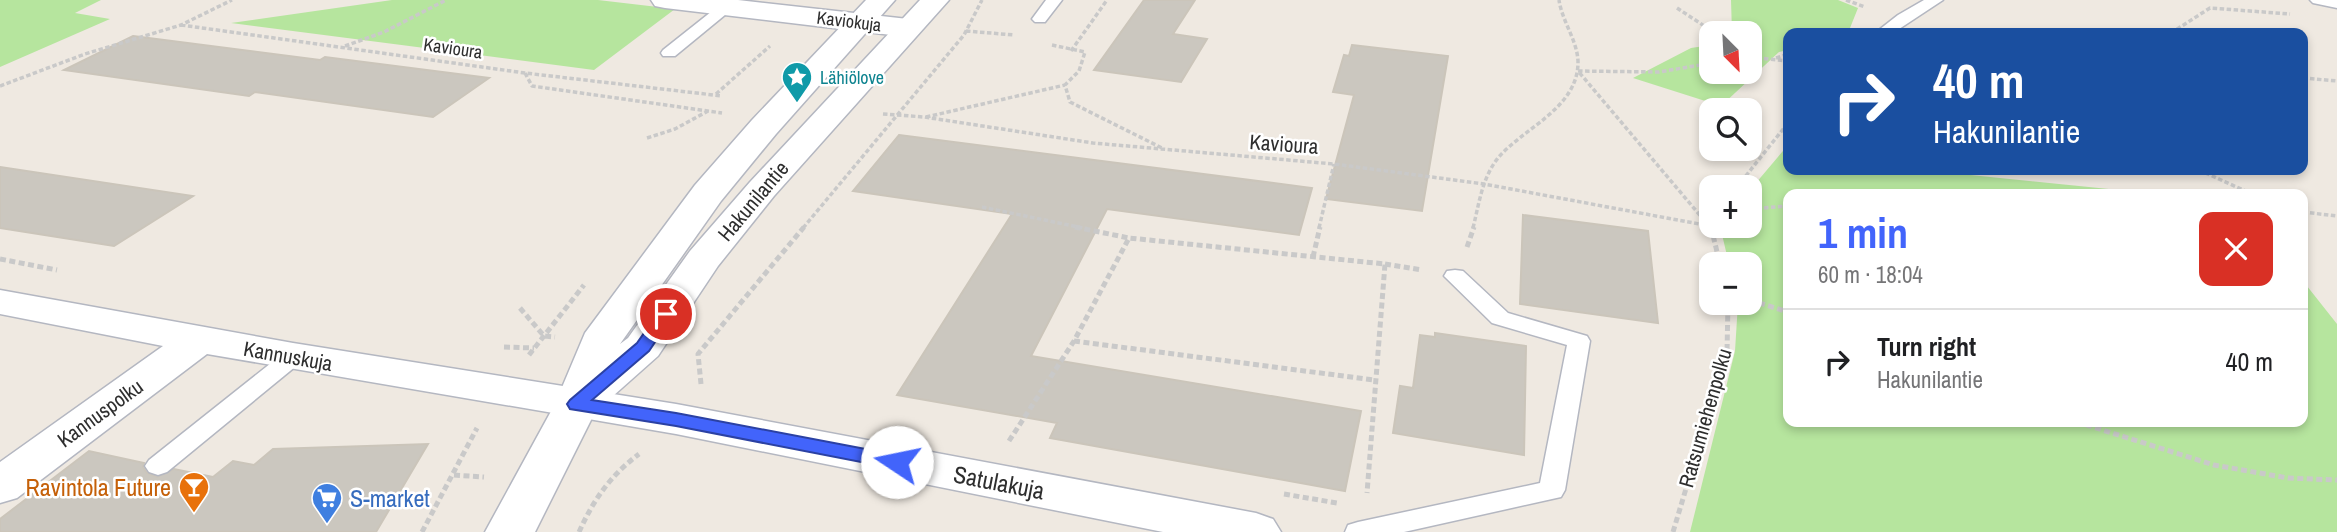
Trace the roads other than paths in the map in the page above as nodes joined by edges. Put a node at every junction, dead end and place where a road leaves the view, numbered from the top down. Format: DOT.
graph roads {
  1 [pos="665,0"];
  2 [pos="935,0"];
  3 [pos="1054,0"];
  4 [pos="1935,0"];
  5 [pos="2318,0"];
  6 [pos="2337,3"];
  7 [pos="726,7"];
  8 [pos="869,11"];
  9 [pos="1040,19"];
  10 [pos="908,28"];
  11 [pos="1890,28"];
  12 [pos="669,53"];
  13 [pos="1455,276"];
  14 [pos="0,302"];
  15 [pos="199,340"];
  16 [pos="293,357"];
  17 [pos="577,404"];
  18 [pos="158,466"];
  19 [pos="0,486"];
  20 [pos="510,532"];
  21 [pos="1256,532"];
  22 [pos="1358,532"];
  1 -- 7 [label="street, Kaviokuja"];
  2 -- 10 [label="street, Hakunilantie"];
  3 -- 9 [label="lane"];
  4 -- 11 [label="lane"];
  5 -- 6 [label="lane"];
  7 -- 8 [label="street, Kaviokuja"];
  7 -- 12 [label="lane"];
  8 -- 10 [label="street, Kaviokuja"];
  8 -- 17 [label="street, Hakunilantie"];
  10 -- 17 [label="street, Hakunilantie"];
  13 -- 22 [label="lane"];
  14 -- 15 [label="street, Kannuskuja"];
  15 -- 16 [label="street, Kannuskuja"];
  15 -- 19 [label="street, Kannuspolku"];
  16 -- 17 [label="street, Kannuskuja"];
  16 -- 18 [label="lane"];
  17 -- 20 [label="street, Hakunilantie"];
  17 -- 21 [label="street, Satulakuja"];
}
